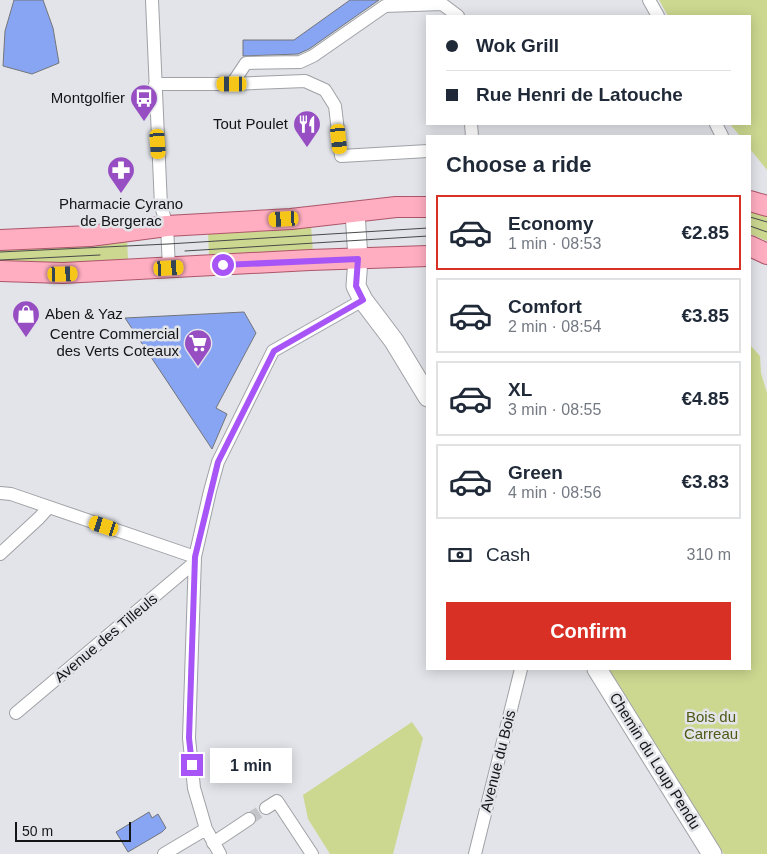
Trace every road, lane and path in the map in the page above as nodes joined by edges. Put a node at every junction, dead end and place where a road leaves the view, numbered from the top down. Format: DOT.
graph roads {
  1 [pos="152,0"];
  2 [pos="649,0"];
  3 [pos="457,15"];
  4 [pos="657,15"];
  5 [pos="155,84"];
  6 [pos="232,84"];
  7 [pos="426,151"];
  8 [pos="751,201"];
  9 [pos="767,206"];
  10 [pos="426,207"];
  11 [pos="355,212"];
  12 [pos="167,226"];
  13 [pos="0,240"];
  14 [pos="751,246"];
  15 [pos="767,254"];
  16 [pos="426,256"];
  17 [pos="358,259"];
  18 [pos="169,268"];
  19 [pos="0,272"];
  20 [pos="363,300"];
  21 [pos="426,394"];
  22 [pos="0,493"];
  23 [pos="49,507"];
  24 [pos="0,554"];
  25 [pos="195,559"];
  26 [pos="521,670"];
  27 [pos="598,670"];
  28 [pos="16,714"];
  29 [pos="266,808"];
  30 [pos="249,819"];
  31 [pos="206,829"];
  32 [pos="213,842"];
  33 [pos="164,854"];
  34 [pos="220,854"];
  35 [pos="312,854"];
  36 [pos="475,854"];
  37 [pos="712,854"];
  1 -- 5 [label="street"];
  2 -- 4 [label="street"];
  3 -- 6 [label="street"];
  5 -- 6 [label="street"];
  5 -- 12 [label="street"];
  6 -- 7 [label="street"];
  8 -- 9 [label="main road"];
  10 -- 11 [label="main road"];
  11 -- 12 [label="main road"];
  11 -- 17 [label="main road"];
  12 -- 13 [label="main road"];
  12 -- 18 [label="street"];
  14 -- 15 [label="main road"];
  16 -- 17 [label="main road"];
  17 -- 18 [label="main road"];
  17 -- 20 [label="main road"];
  18 -- 19 [label="main road"];
  20 -- 21 [label="main road"];
  20 -- 25 [label="street"];
  22 -- 23 [label="street"];
  23 -- 24 [label="street"];
  23 -- 25 [label="street"];
  25 -- 28 [label="street, Avenue des Tilleuls"];
  25 -- 31 [label="street"];
  26 -- 36 [label="street, Avenue du Bois"];
  27 -- 37 [label="main road, Chemin du Loup Pendu"];
  29 -- 35 [label="street"];
  30 -- 32 [label="street"];
  31 -- 32 [label="street"];
  31 -- 33 [label="street"];
  32 -- 34 [label="street"];
}
